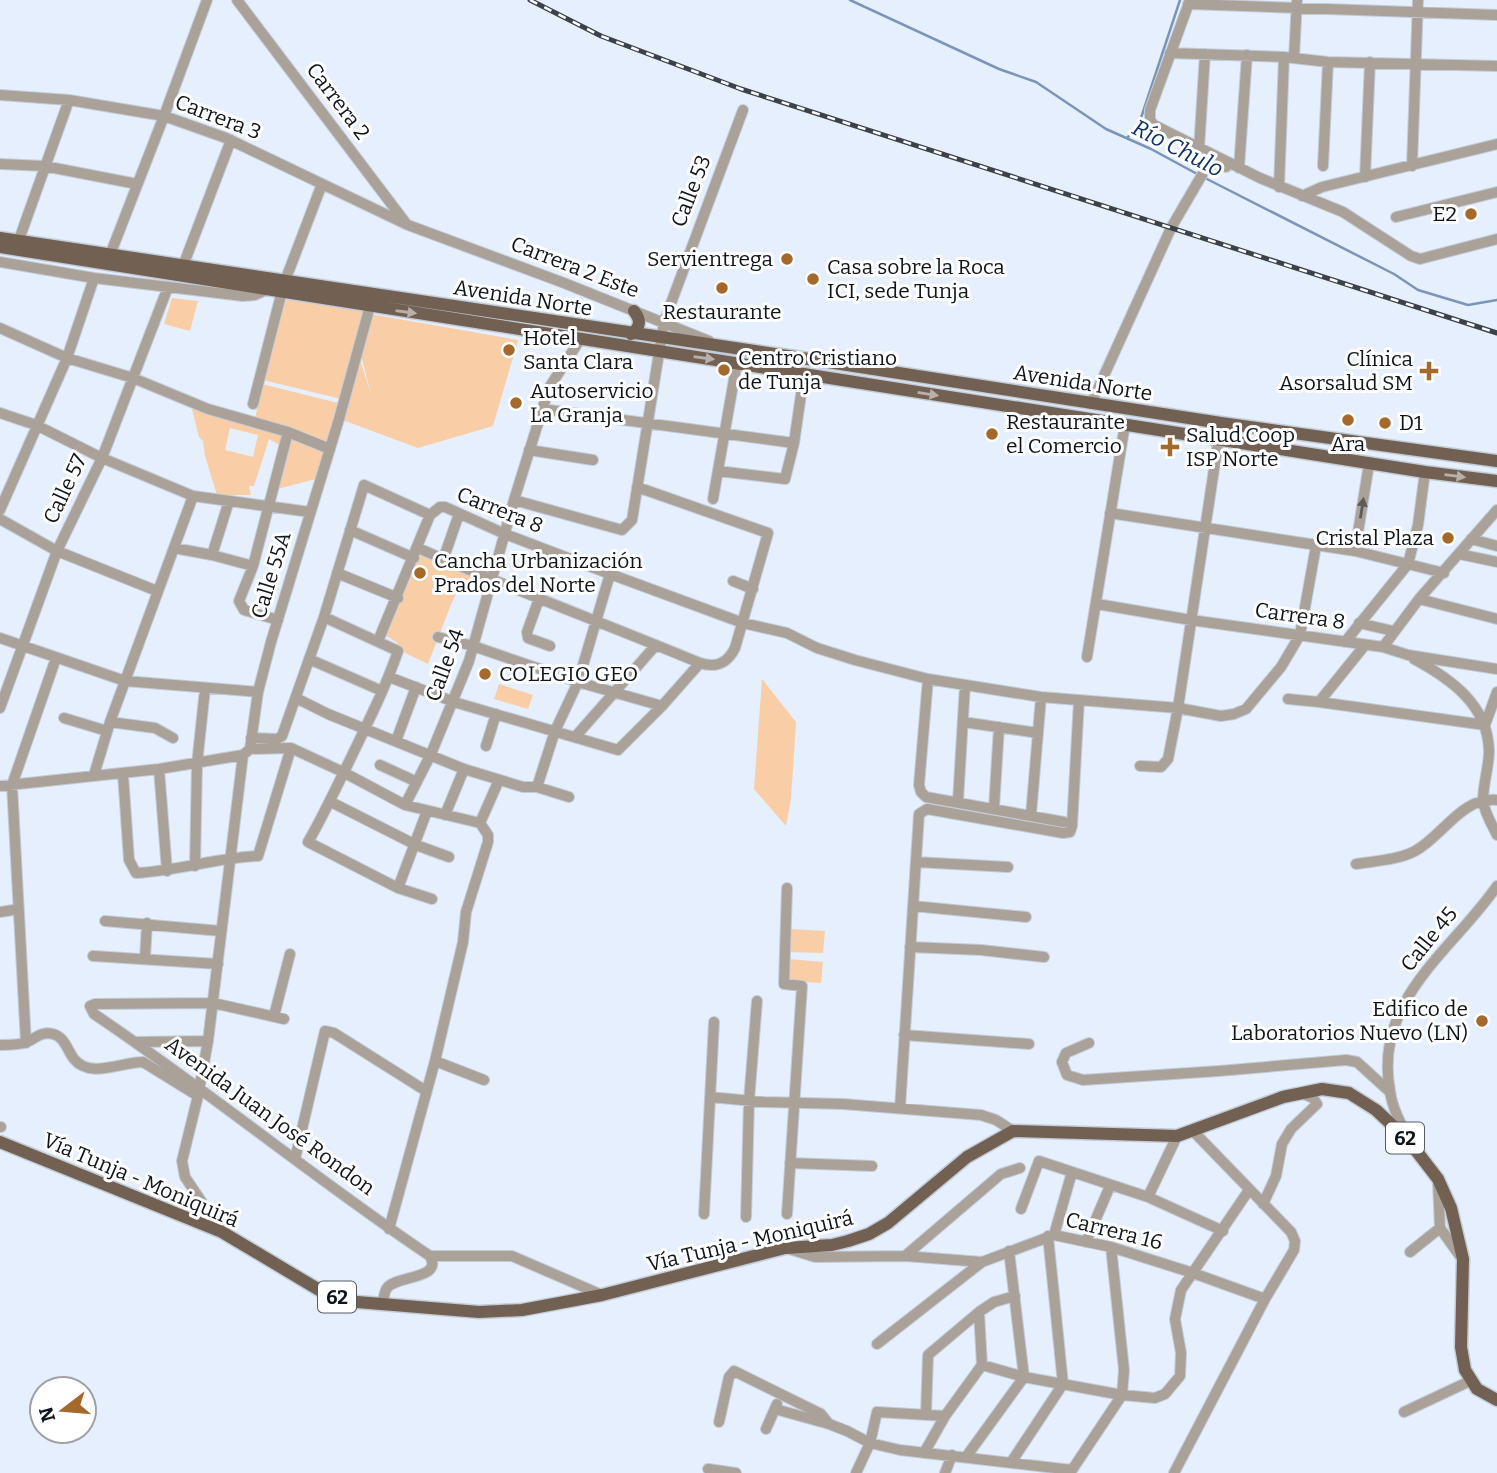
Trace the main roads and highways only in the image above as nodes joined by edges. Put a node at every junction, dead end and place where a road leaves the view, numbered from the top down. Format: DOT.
graph roads {
  1 [pos="1,243"];
  2 [pos="16,245"];
  3 [pos="284,286"];
  4 [pos="634,311"];
  5 [pos="631,334"];
  6 [pos="659,345"];
  7 [pos="1497,461"];
  8 [pos="1497,481"];
  9 [pos="0,1142"];
  10 [pos="1497,1400"];
  1 -- 2 [label="main road, Avenida Norte"];
  2 -- 3 [label="main road, Avenida Norte"];
  2 -- 3 [label="main road, Avenida Norte"];
  3 -- 5 [label="main road, Avenida Norte"];
  3 -- 6 [label="main road, Avenida Norte, one-way"];
  4 -- 5 [label="main road"];
  5 -- 6 [label="main road, Avenida Norte"];
  6 -- 7 [label="main road, Avenida Norte"];
  6 -- 8 [label="main road, Avenida Norte, one-way"];
  9 -- 10 [label="main road, Vía Tunja - Moniquirá / 62"];
}
